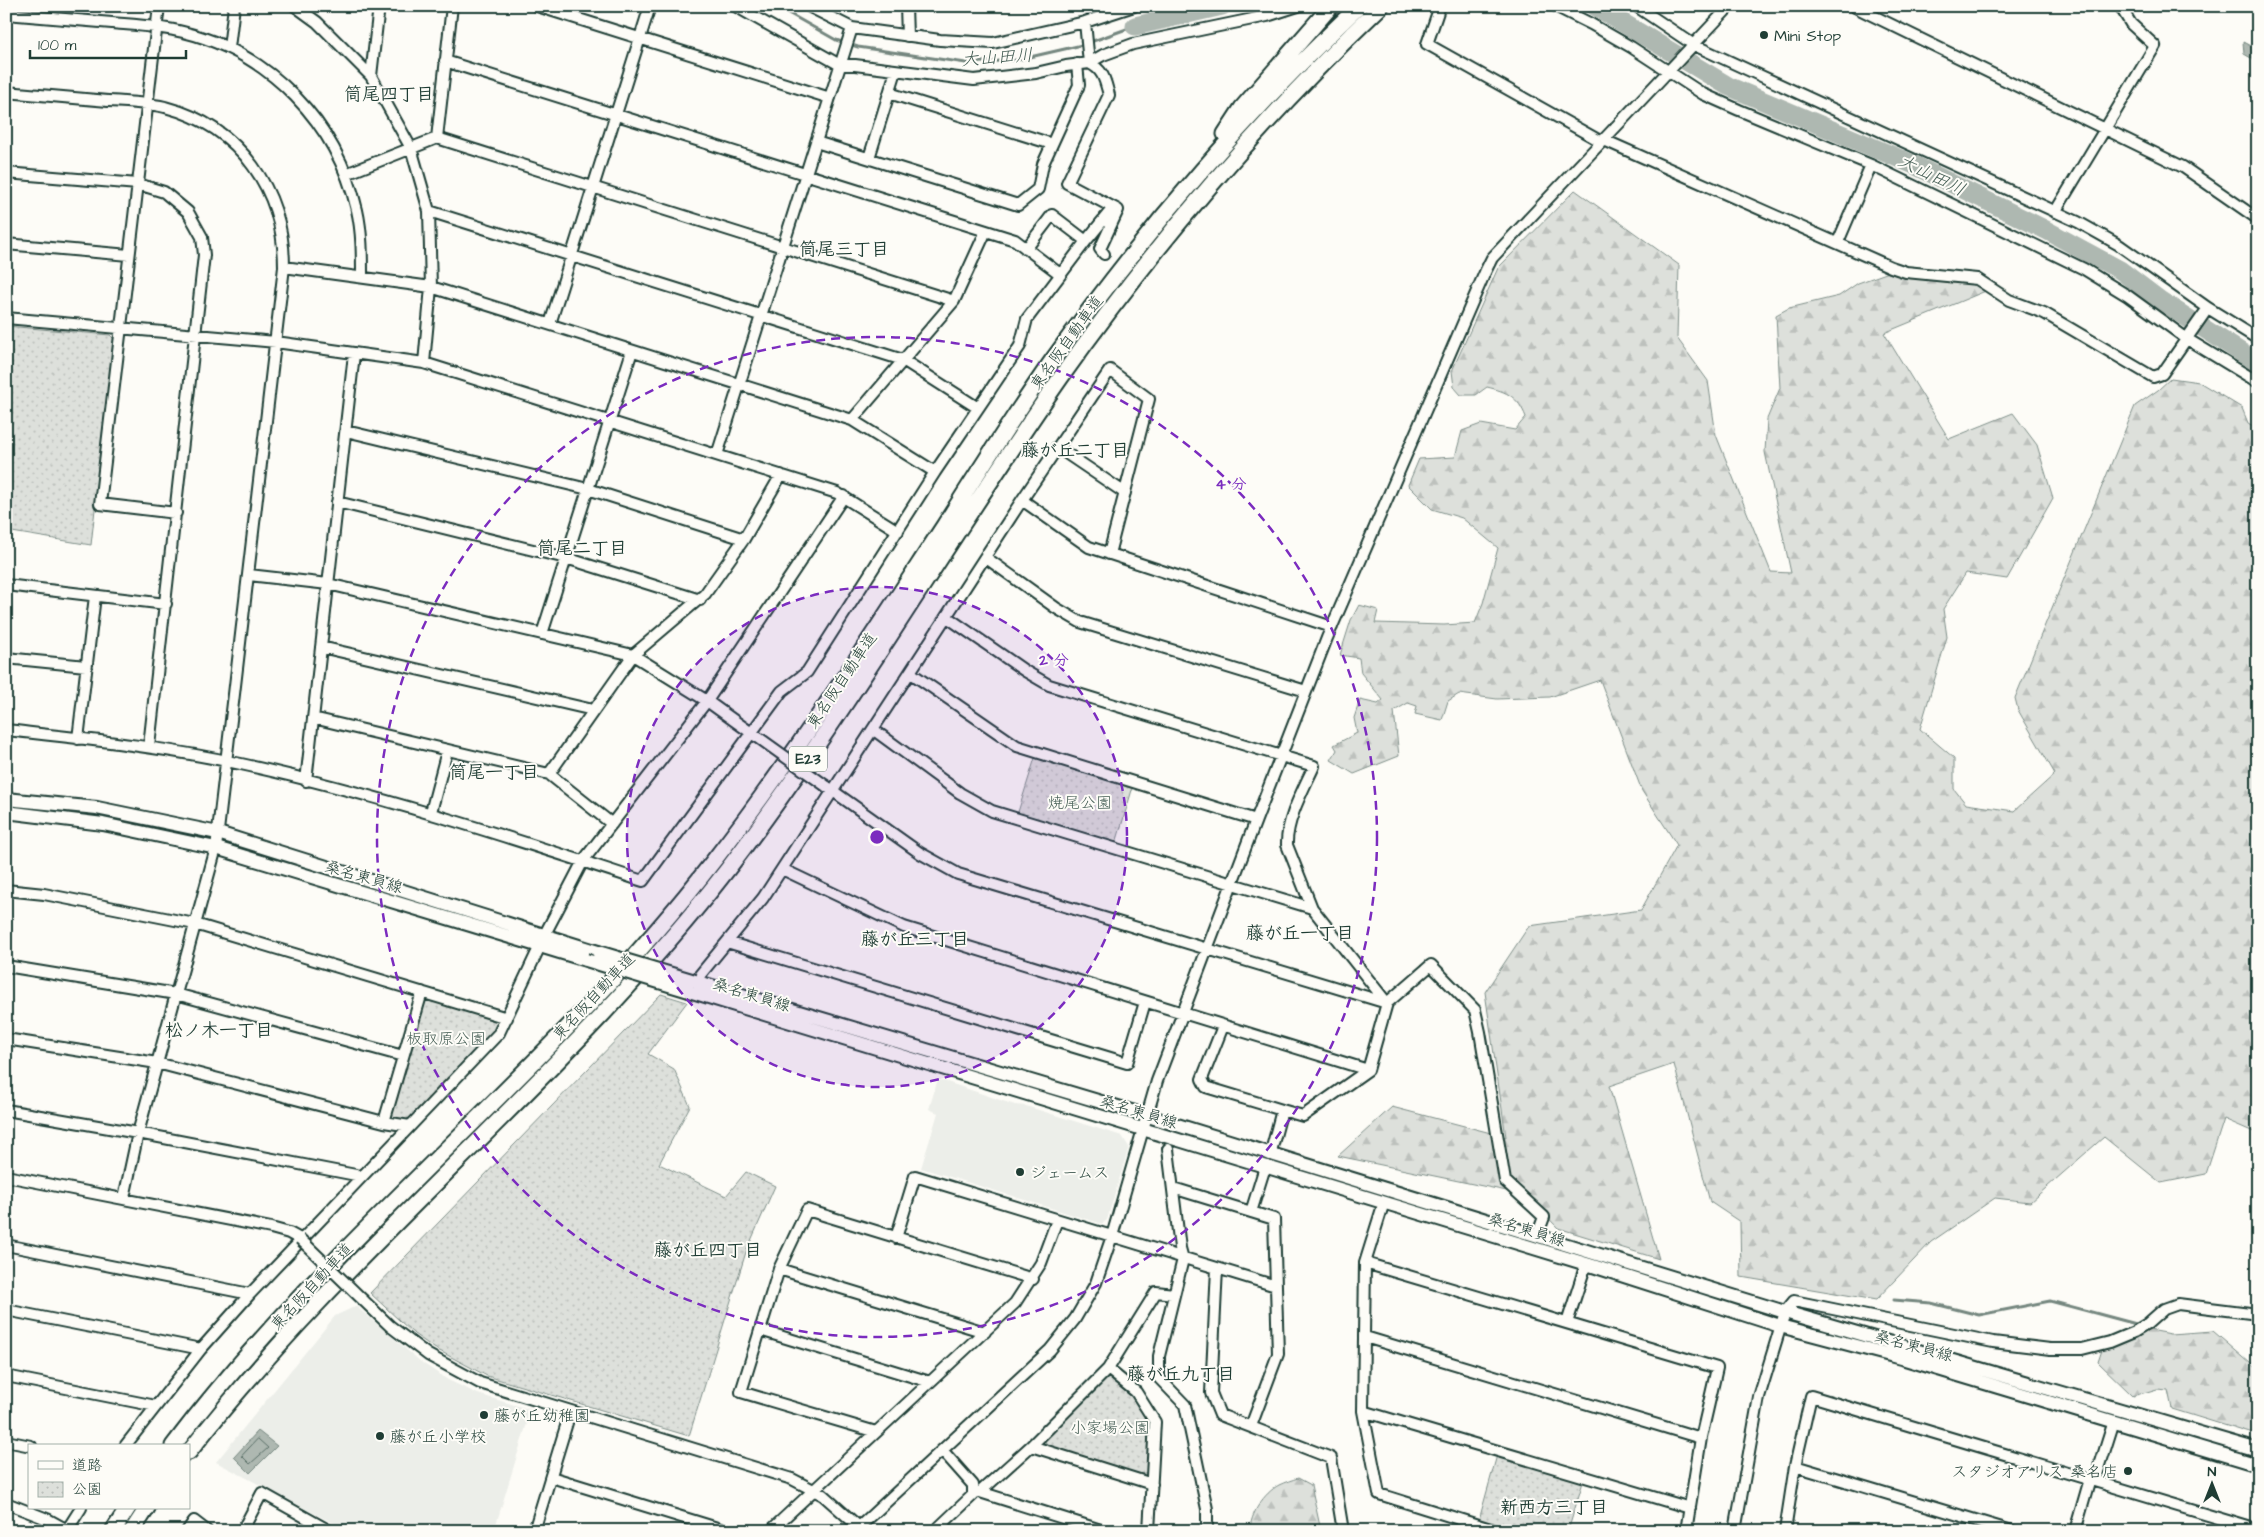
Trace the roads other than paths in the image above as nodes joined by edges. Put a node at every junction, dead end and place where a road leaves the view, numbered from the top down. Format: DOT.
graph roads {
  1 [pos="159,6"];
  2 [pos="234,6"];
  3 [pos="295,6"];
  4 [pos="379,6"];
  5 [pos="452,6"];
  6 [pos="537,6"];
  7 [pos="650,6"];
  8 [pos="734,6"];
  9 [pos="808,6"];
  10 [pos="906,6"];
  11 [pos="1134,6"];
  12 [pos="1298,6"];
  13 [pos="1331,6"];
  14 [pos="1359,6"];
  15 [pos="1382,6"];
  16 [pos="1440,6"];
  17 [pos="1554,6"];
  18 [pos="1636,6"];
  19 [pos="1730,6"];
  20 [pos="1854,6"];
  21 [pos="2120,6"];
  22 [pos="306,9"];
  23 [pos="6,14"];
  24 [pos="1085,22"];
  25 [pos="157,27"];
  26 [pos="852,28"];
  27 [pos="907,36"];
  28 [pos="640,39"];
  29 [pos="1693,46"];
  30 [pos="229,48"];
  31 [pos="445,61"];
  32 [pos="842,61"];
  33 [pos="1090,63"];
  34 [pos="1077,64"];
  35 [pos="1670,70"];
  36 [pos="896,71"];
  37 [pos="371,76"];
  38 [pos="6,92"];
  39 [pos="889,93"];
  40 [pos="830,98"];
  41 [pos="147,104"];
  42 [pos="616,114"];
  43 [pos="2105,127"];
  44 [pos="436,138"];
  45 [pos="1603,141"];
  46 [pos="816,142"];
  47 [pos="1052,144"];
  48 [pos="411,148"];
  49 [pos="869,158"];
  50 [pos="1871,165"];
  51 [pos="1203,169"];
  52 [pos="6,172"];
  53 [pos="346,174"];
  54 [pos="806,174"];
  55 [pos="138,184"];
  56 [pos="594,188"];
  57 [pos="1113,208"];
  58 [pos="428,211"];
  59 [pos="2055,212"];
  60 [pos="2258,219"];
  61 [pos="986,230"];
  62 [pos="1086,241"];
  63 [pos="1838,242"];
  64 [pos="6,244"];
  65 [pos="783,247"];
  66 [pos="1026,249"];
  67 [pos="1104,254"];
  68 [pos="129,256"];
  69 [pos="571,256"];
  70 [pos="284,267"];
  71 [pos="1060,274"];
  72 [pos="362,278"];
  73 [pos="431,287"];
  74 [pos="954,300"];
  75 [pos="2208,308"];
  76 [pos="761,315"];
  77 [pos="6,318"];
  78 [pos="550,324"];
  79 [pos="120,328"];
  80 [pos="196,336"];
  81 [pos="2187,339"];
  82 [pos="2258,339"];
  83 [pos="276,342"];
  84 [pos="632,351"];
  85 [pos="354,354"];
  86 [pos="903,360"];
  87 [pos="424,363"];
  88 [pos="2258,382"];
  89 [pos="739,384"];
  90 [pos="978,408"];
  91 [pos="852,420"];
  92 [pos="609,421"];
  93 [pos="346,431"];
  94 [pos="1057,447"];
  95 [pos="718,455"];
  96 [pos="935,472"];
  97 [pos="781,475"];
  98 [pos="588,489"];
  99 [pos="1125,493"];
  100 [pos="844,496"];
  101 [pos="1022,500"];
  102 [pos="337,502"];
  103 [pos="176,513"];
  104 [pos="898,531"];
  105 [pos="744,538"];
  106 [pos="1109,554"];
  107 [pos="985,557"];
  108 [pos="566,558"];
  109 [pos="249,575"];
  110 [pos="328,584"];
  111 [pos="6,585"];
  112 [pos="95,596"];
  113 [pos="700,600"];
  114 [pos="166,604"];
  115 [pos="948,616"];
  116 [pos="1332,627"];
  117 [pos="542,634"];
  118 [pos="321,647"];
  119 [pos="633,655"];
  120 [pos="6,658"];
  121 [pos="86,666"];
  122 [pos="912,673"];
  123 [pos="1306,691"];
  124 [pos="707,701"];
  125 [pos="593,710"];
  126 [pos="313,718"];
  127 [pos="6,730"];
  128 [pos="874,730"];
  129 [pos="755,736"];
  130 [pos="78,739"];
  131 [pos="149,746"];
  132 [pos="447,751"];
  133 [pos="1281,756"];
  134 [pos="227,761"];
  135 [pos="549,774"];
  136 [pos="306,781"];
  137 [pos="829,788"];
  138 [pos="6,799"];
  139 [pos="6,812"];
  140 [pos="430,812"];
  141 [pos="1256,820"];
  142 [pos="612,824"];
  143 [pos="218,833"];
  144 [pos="216,848"];
  145 [pos="583,862"];
  146 [pos="782,869"];
  147 [pos="1231,884"];
  148 [pos="6,890"];
  149 [pos="1312,908"];
  150 [pos="194,924"];
  151 [pos="545,934"];
  152 [pos="728,942"];
  153 [pos="540,946"];
  154 [pos="1206,950"];
  155 [pos="6,966"];
  156 [pos="692,986"];
  157 [pos="422,992"];
  158 [pos="176,994"];
  159 [pos="1145,1002"];
  160 [pos="1387,1003"];
  161 [pos="1182,1014"];
  162 [pos="507,1018"];
  163 [pos="1223,1026"];
  164 [pos="6,1040"];
  165 [pos="403,1056"];
  166 [pos="156,1064"];
  167 [pos="1368,1070"];
  168 [pos="1029,1082"];
  169 [pos="6,1110"];
  170 [pos="1282,1110"];
  171 [pos="1148,1116"];
  172 [pos="384,1122"];
  173 [pos="410,1126"];
  174 [pos="1144,1129"];
  175 [pos="138,1133"];
  176 [pos="1168,1149"];
  177 [pos="1270,1155"];
  178 [pos="1266,1167"];
  179 [pos="6,1176"];
  180 [pos="361,1176"];
  181 [pos="1173,1188"];
  182 [pos="124,1198"];
  183 [pos="1384,1202"];
  184 [pos="1251,1212"];
  185 [pos="1057,1220"];
  186 [pos="1112,1236"];
  187 [pos="1538,1236"];
  188 [pos="896,1238"];
  189 [pos="300,1239"];
  190 [pos="6,1245"];
  191 [pos="1183,1259"];
  192 [pos="1365,1262"];
  193 [pos="1586,1264"];
  194 [pos="1217,1268"];
  195 [pos="779,1269"];
  196 [pos="1033,1279"];
  197 [pos="1692,1282"];
  198 [pos="1276,1286"];
  199 [pos="250,1294"];
  200 [pos="1174,1294"];
  201 [pos="6,1310"];
  202 [pos="1785,1312"];
  203 [pos="2258,1314"];
  204 [pos="1567,1323"];
  205 [pos="1780,1326"];
  206 [pos="760,1330"];
  207 [pos="985,1332"];
  208 [pos="1365,1337"];
  209 [pos="200,1349"];
  210 [pos="1905,1359"];
  211 [pos="1108,1369"];
  212 [pos="6,1376"];
  213 [pos="930,1382"];
  214 [pos="156,1406"];
  215 [pos="1364,1411"];
  216 [pos="570,1412"];
  217 [pos="2114,1421"];
  218 [pos="1251,1426"];
  219 [pos="876,1432"];
  220 [pos="1701,1438"];
  221 [pos="6,1441"];
  222 [pos="127,1444"];
  223 [pos="176,1444"];
  224 [pos="28,1445"];
  225 [pos="1031,1446"];
  226 [pos="2242,1446"];
  227 [pos="942,1450"];
  228 [pos="2258,1450"];
  229 [pos="190,1451"];
  230 [pos="2258,1454"];
  231 [pos="2258,1465"];
  232 [pos="1795,1466"];
  233 [pos="551,1477"];
  234 [pos="2093,1480"];
  235 [pos="1152,1484"];
  236 [pos="814,1490"];
  237 [pos="977,1492"];
  238 [pos="6,1503"];
  239 [pos="1690,1508"];
  240 [pos="80,1510"];
  241 [pos="127,1510"];
  242 [pos="146,1510"];
  243 [pos="857,1529"];
  244 [pos="2258,1530"];
  245 [pos="113,1531"];
  246 [pos="132,1531"];
  247 [pos="187,1531"];
  248 [pos="207,1531"];
  249 [pos="242,1531"];
  250 [pos="330,1531"];
  251 [pos="534,1531"];
  252 [pos="728,1531"];
  253 [pos="770,1531"];
  254 [pos="934,1531"];
  255 [pos="1104,1531"];
  256 [pos="1149,1531"];
  257 [pos="1207,1531"];
  258 [pos="1343,1531"];
  259 [pos="1497,1531"];
  260 [pos="1686,1531"];
  261 [pos="1735,1531"];
  262 [pos="1785,1531"];
  263 [pos="2012,1531"];
  264 [pos="2075,1531"];
  1 -- 25 [label="street"];
  2 -- 30 [label="street"];
  3 -- 22 [label="street"];
  4 -- 37 [label="street"];
  5 -- 31 [label="street"];
  6 -- 28 [label="street"];
  7 -- 28 [label="street"];
  8 -- 32 [label="street"];
  9 -- 26 [label="street"];
  10 -- 27 [label="street"];
  11 -- 24 [label="street"];
  12 -- 33 [label="street"];
  13 -- 51 [label="highway"];
  14 -- 51 [label="highway, 東名阪自動車道 / E23"];
  15 -- 229 [label="highway, 東名阪自動車道 / E23"];
  16 -- 45 [label="street"];
  17 -- 35 [label="street"];
  18 -- 29 [label="street"];
  19 -- 29 [label="street"];
  20 -- 43 [label="street"];
  21 -- 43 [label="street"];
  22 -- 37 [label="street"];
  23 -- 25 [label="street"];
  24 -- 27 [label="street"];
  24 -- 33 [label="street"];
  25 -- 30 [label="street"];
  25 -- 41 [label="street"];
  26 -- 27 [label="street"];
  26 -- 32 [label="street"];
  28 -- 40 [label="street"];
  28 -- 42 [label="street"];
  29 -- 35 [label="street"];
  29 -- 59 [label="street"];
  30 -- 53 [label="street"];
  31 -- 42 [label="street"];
  31 -- 44 [label="street"];
  32 -- 36 [label="street"];
  32 -- 40 [label="street"];
  33 -- 34 [label="street"];
  33 -- 57 [label="street"];
  34 -- 36 [label="street"];
  34 -- 47 [label="street"];
  35 -- 45 [label="street"];
  35 -- 50 [label="street"];
  36 -- 39 [label="street"];
  37 -- 48 [label="street"];
  38 -- 41 [label="street"];
  39 -- 47 [label="street"];
  39 -- 49 [label="street"];
  40 -- 46 [label="street"];
  41 -- 55 [label="street"];
  41 -- 70 [label="street"];
  42 -- 54 [label="street"];
  42 -- 56 [label="street"];
  43 -- 59 [label="street"];
  43 -- 60 [label="street"];
  44 -- 48 [label="street"];
  44 -- 56 [label="street"];
  45 -- 63 [label="street"];
  45 -- 116 [label="street"];
  46 -- 49 [label="street"];
  46 -- 54 [label="street"];
  47 -- 49 [label="street"];
  48 -- 53 [label="street"];
  48 -- 58 [label="street"];
  50 -- 63 [label="street"];
  50 -- 81 [label="street"];
  51 -- 223 [label="highway, 東名阪自動車道 / E23"];
  52 -- 55 [label="street"];
  53 -- 72 [label="street"];
  54 -- 61 [label="street"];
  54 -- 65 [label="street"];
  55 -- 68 [label="street"];
  55 -- 80 [label="street"];
  56 -- 65 [label="street"];
  56 -- 69 [label="street"];
  57 -- 62 [label="street"];
  57 -- 67 [label="street"];
  58 -- 69 [label="street"];
  58 -- 73 [label="street"];
  59 -- 75 [label="street"];
  61 -- 66 [label="street"];
  61 -- 74 [label="street"];
  62 -- 66 [label="street"];
  62 -- 71 [label="street"];
  63 -- 81 [label="street"];
  64 -- 68 [label="street"];
  65 -- 74 [label="street"];
  65 -- 76 [label="street"];
  66 -- 71 [label="street"];
  68 -- 79 [label="street"];
  69 -- 76 [label="street"];
  69 -- 78 [label="street"];
  70 -- 72 [label="street"];
  70 -- 83 [label="street"];
  71 -- 90 [label="street"];
  72 -- 73 [label="street"];
  73 -- 78 [label="street"];
  73 -- 87 [label="street"];
  74 -- 86 [label="street"];
  75 -- 81 [label="street"];
  75 -- 82 [label="street"];
  76 -- 86 [label="street"];
  76 -- 89 [label="street"];
  77 -- 79 [label="street"];
  78 -- 84 [label="street"];
  79 -- 80 [label="street"];
  79 -- 103 [label="street"];
  80 -- 83 [label="street"];
  80 -- 103 [label="street"];
  81 -- 88 [label="street"];
  83 -- 85 [label="street"];
  83 -- 109 [label="street"];
  84 -- 89 [label="street"];
  84 -- 92 [label="street"];
  85 -- 87 [label="street"];
  85 -- 93 [label="street"];
  86 -- 90 [label="street"];
  86 -- 91 [label="street"];
  87 -- 92 [label="street"];
  89 -- 91 [label="street"];
  89 -- 95 [label="street"];
  90 -- 96 [label="street"];
  91 -- 96 [label="street"];
  92 -- 95 [label="street"];
  92 -- 98 [label="street"];
  93 -- 98 [label="street"];
  93 -- 102 [label="street"];
  94 -- 99 [label="street"];
  94 -- 99 [label="street"];
  94 -- 101 [label="street"];
  95 -- 97 [label="street"];
  96 -- 104 [label="street"];
  97 -- 100 [label="street"];
  97 -- 105 [label="street"];
  98 -- 105 [label="street"];
  98 -- 108 [label="street"];
  99 -- 106 [label="street"];
  100 -- 104 [label="street"];
  100 -- 124 [label="street"];
  101 -- 106 [label="street"];
  101 -- 107 [label="street"];
  102 -- 108 [label="street"];
  102 -- 110 [label="street"];
  103 -- 114 [label="street"];
  104 -- 129 [label="street"];
  105 -- 113 [label="street"];
  106 -- 116 [label="street"];
  107 -- 115 [label="street"];
  107 -- 123 [label="street"];
  108 -- 113 [label="street"];
  108 -- 117 [label="street"];
  109 -- 110 [label="street"];
  109 -- 134 [label="street"];
  110 -- 117 [label="street"];
  110 -- 118 [label="street"];
  111 -- 112 [label="street"];
  112 -- 114 [label="street"];
  112 -- 121 [label="street"];
  113 -- 119 [label="street"];
  114 -- 131 [label="street"];
  115 -- 122 [label="street"];
  115 -- 133 [label="street"];
  116 -- 123 [label="street"];
  117 -- 119 [label="street"];
  118 -- 125 [label="street"];
  118 -- 126 [label="street"];
  119 -- 124 [label="street"];
  119 -- 125 [label="street"];
  120 -- 121 [label="street"];
  121 -- 130 [label="street"];
  122 -- 128 [label="street"];
  122 -- 141 [label="street"];
  123 -- 133 [label="street"];
  124 -- 129 [label="street"];
  124 -- 142 [label="street"];
  125 -- 135 [label="street"];
  126 -- 132 [label="street"];
  126 -- 136 [label="street"];
  127 -- 130 [label="street"];
  128 -- 137 [label="street"];
  128 -- 147 [label="street"];
  129 -- 137 [label="street, bridge"];
  129 -- 145 [label="street"];
  130 -- 131 [label="street"];
  131 -- 134 [label="street"];
  132 -- 135 [label="street"];
  132 -- 140 [label="street"];
  133 -- 141 [label="street"];
  133 -- 149 [label="street"];
  134 -- 136 [label="street"];
  134 -- 143 [label="street"];
  135 -- 142 [label="street"];
  136 -- 140 [label="street"];
  137 -- 146 [label="street"];
  137 -- 154 [label="street"];
  138 -- 143 [label="main road, 桑名東員線"];
  139 -- 144 [label="main road, 桑名東員線"];
  140 -- 145 [label="street"];
  141 -- 147 [label="street"];
  142 -- 145 [label="street"];
  143 -- 144 [label="street"];
  143 -- 151 [label="main road, 桑名東員線"];
  144 -- 150 [label="street"];
  144 -- 153 [label="main road, 桑名東員線"];
  145 -- 151 [label="street"];
  146 -- 152 [label="street"];
  146 -- 159 [label="street"];
  147 -- 149 [label="street"];
  147 -- 154 [label="street"];
  148 -- 150 [label="street"];
  149 -- 160 [label="street"];
  150 -- 157 [label="street"];
  150 -- 158 [label="street"];
  151 -- 156 [label="main road, 桑名東員線, bridge"];
  152 -- 156 [label="street"];
  152 -- 159 [label="street"];
  153 -- 156 [label="main road, 桑名東員線, bridge"];
  153 -- 162 [label="street"];
  154 -- 160 [label="street"];
  154 -- 161 [label="street"];
  155 -- 158 [label="street"];
  156 -- 168 [label="main road, 桑名東員線"];
  156 -- 174 [label="main road, 桑名東員線"];
  157 -- 162 [label="street"];
  157 -- 165 [label="street"];
  158 -- 165 [label="street"];
  158 -- 166 [label="street"];
  159 -- 161 [label="street"];
  160 -- 167 [label="street"];
  160 -- 187 [label="street"];
  161 -- 163 [label="street"];
  161 -- 171 [label="street"];
  162 -- 173 [label="street"];
  163 -- 167 [label="street"];
  163 -- 170 [label="street"];
  164 -- 166 [label="street"];
  165 -- 172 [label="street"];
  166 -- 172 [label="street"];
  166 -- 175 [label="street"];
  167 -- 170 [label="street"];
  168 -- 171 [label="main road, 桑名東員線"];
  168 -- 174 [label="main road"];
  169 -- 175 [label="street"];
  170 -- 177 [label="street"];
  171 -- 174 [label="street"];
  171 -- 177 [label="main road, 桑名東員線"];
  171 -- 178 [label="main road"];
  172 -- 173 [label="street"];
  173 -- 180 [label="street"];
  174 -- 178 [label="main road, 桑名東員線"];
  174 -- 186 [label="street"];
  175 -- 180 [label="street"];
  175 -- 182 [label="street"];
  176 -- 181 [label="street"];
  177 -- 187 [label="main road, 桑名東員線"];
  178 -- 183 [label="main road, 桑名東員線"];
  178 -- 184 [label="street"];
  179 -- 182 [label="street"];
  180 -- 189 [label="street"];
  181 -- 184 [label="street"];
  181 -- 191 [label="street"];
  182 -- 189 [label="street"];
  183 -- 192 [label="street"];
  183 -- 193 [label="main road, 桑名東員線"];
  184 -- 198 [label="street"];
  185 -- 186 [label="street"];
  185 -- 188 [label="street"];
  185 -- 196 [label="street"];
  186 -- 191 [label="street"];
  186 -- 227 [label="street"];
  187 -- 197 [label="main road, 桑名東員線"];
  188 -- 195 [label="street"];
  188 -- 196 [label="street"];
  189 -- 199 [label="street"];
  189 -- 216 [label="street, bridge"];
  190 -- 199 [label="street"];
  191 -- 194 [label="street"];
  191 -- 200 [label="street"];
  192 -- 204 [label="street"];
  192 -- 208 [label="street"];
  193 -- 204 [label="street"];
  193 -- 205 [label="main road, 桑名東員線"];
  194 -- 198 [label="street"];
  194 -- 218 [label="street"];
  195 -- 206 [label="street"];
  195 -- 207 [label="street"];
  196 -- 207 [label="street"];
  197 -- 202 [label="main road, 桑名東員線"];
  197 -- 205 [label="main road"];
  198 -- 218 [label="street"];
  199 -- 209 [label="street"];
  200 -- 211 [label="street"];
  200 -- 257 [label="street"];
  201 -- 209 [label="street"];
  202 -- 203 [label="street"];
  202 -- 205 [label="street"];
  202 -- 210 [label="main road"];
  202 -- 226 [label="main road, 桑名東員線"];
  204 -- 220 [label="street"];
  205 -- 210 [label="main road, 桑名東員線"];
  205 -- 261 [label="street"];
  206 -- 213 [label="street"];
  206 -- 219 [label="street"];
  207 -- 213 [label="street"];
  208 -- 215 [label="street"];
  208 -- 220 [label="street"];
  209 -- 214 [label="street"];
  210 -- 217 [label="main road, 桑名東員線"];
  211 -- 225 [label="street"];
  211 -- 235 [label="street"];
  212 -- 214 [label="street"];
  213 -- 219 [label="street"];
  214 -- 222 [label="street"];
  215 -- 239 [label="street"];
  215 -- 259 [label="street"];
  216 -- 233 [label="street"];
  216 -- 236 [label="street"];
  217 -- 231 [label="main road, 桑名東員線"];
  217 -- 234 [label="street"];
  218 -- 258 [label="street"];
  219 -- 236 [label="street"];
  220 -- 239 [label="street"];
  221 -- 224 [label="street"];
  225 -- 235 [label="street"];
  225 -- 237 [label="street"];
  226 -- 228 [label="main road, 桑名東員線"];
  226 -- 230 [label="main road"];
  227 -- 237 [label="street"];
  227 -- 243 [label="street"];
  232 -- 234 [label="street"];
  232 -- 262 [label="street"];
  232 -- 263 [label="street"];
  233 -- 251 [label="street"];
  233 -- 252 [label="street"];
  234 -- 244 [label="street"];
  234 -- 264 [label="street"];
  235 -- 256 [label="street"];
  236 -- 243 [label="street"];
  236 -- 253 [label="street"];
  237 -- 254 [label="street"];
  237 -- 255 [label="street"];
  238 -- 240 [label="street"];
  239 -- 260 [label="street"];
  241 -- 245 [label="highway"];
  242 -- 246 [label="highway"];
  247 -- 248 [label="street"];
  249 -- 250 [label="street"];
}
